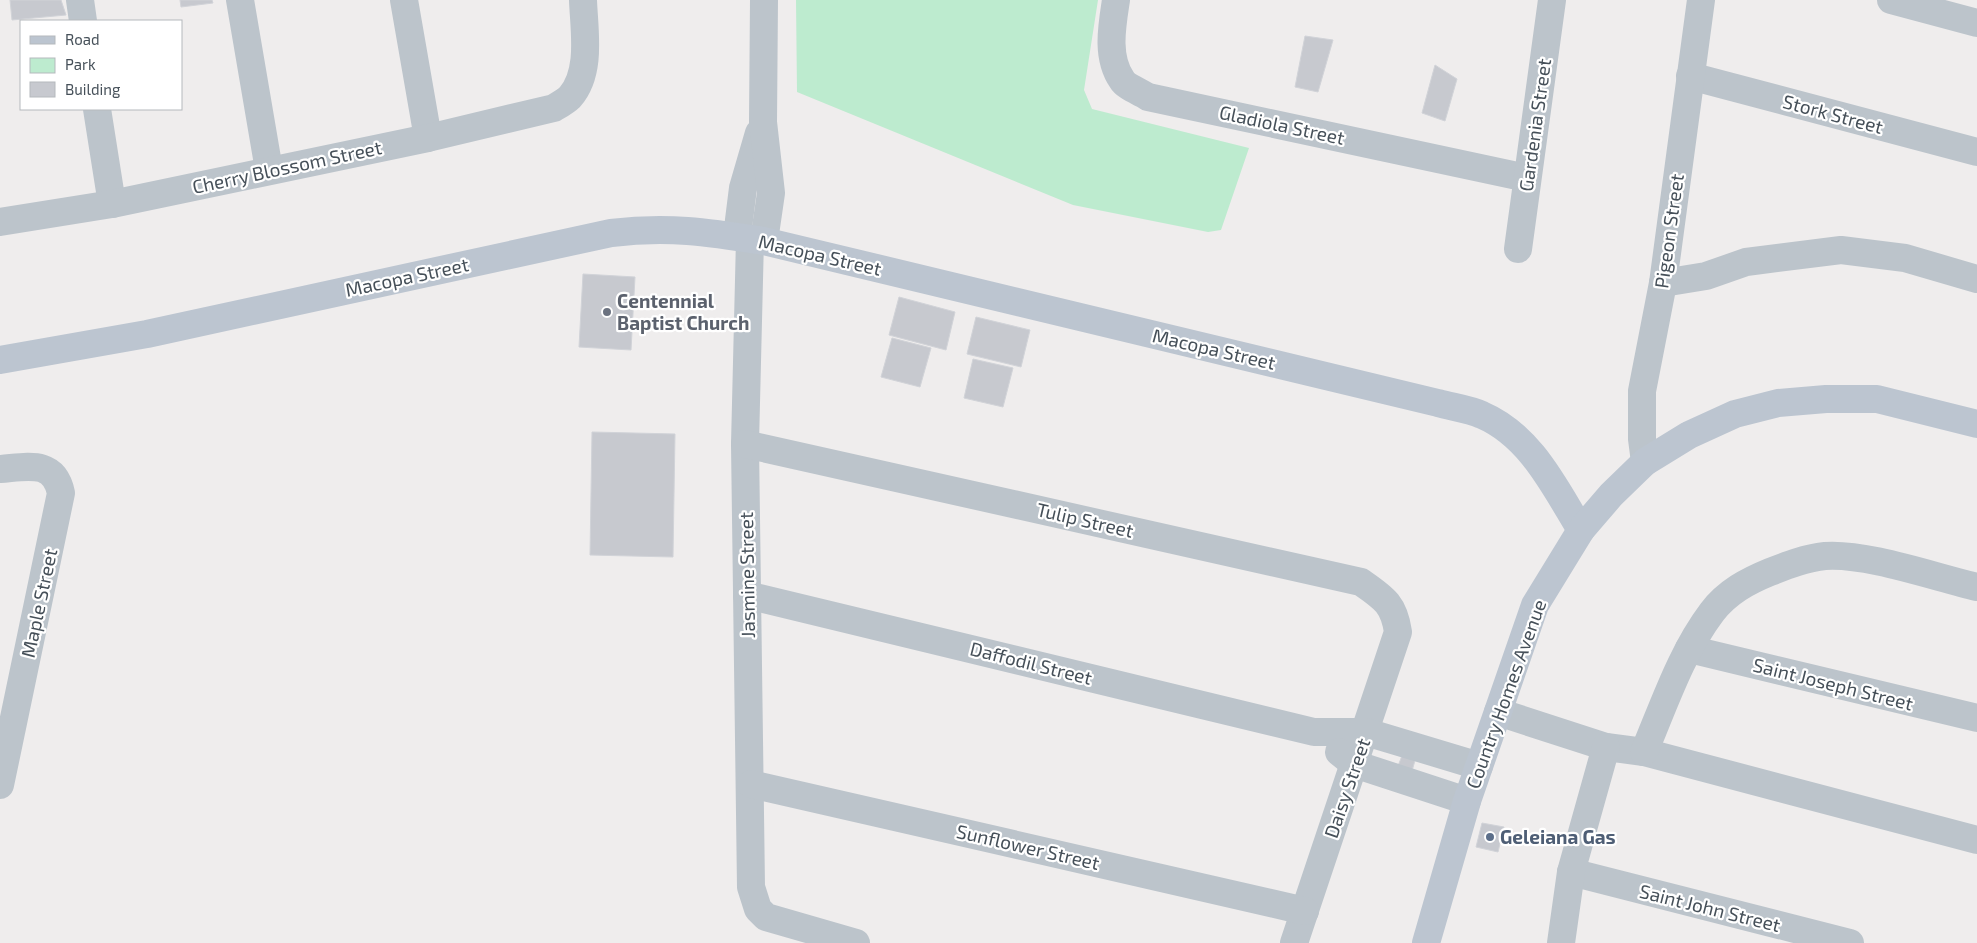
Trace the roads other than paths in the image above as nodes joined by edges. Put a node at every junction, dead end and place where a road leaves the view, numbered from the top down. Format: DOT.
graph roads {
  1 [pos="80,0"];
  2 [pos="240,0"];
  3 [pos="404,0"];
  4 [pos="583,0"];
  5 [pos="764,0"];
  6 [pos="1116,0"];
  7 [pos="1552,0"];
  8 [pos="1701,0"];
  9 [pos="1891,0"];
  10 [pos="84,20"];
  11 [pos="1977,23"];
  12 [pos="1690,76"];
  13 [pos="97,110"];
  14 [pos="428,138"];
  15 [pos="1977,152"];
  16 [pos="269,170"];
  17 [pos="1527,178"];
  18 [pos="112,204"];
  19 [pos="0,222"];
  20 [pos="750,239"];
  21 [pos="1518,249"];
  22 [pos="1977,279"];
  23 [pos="1663,283"];
  24 [pos="0,360"];
  25 [pos="1977,424"];
  26 [pos="745,444"];
  27 [pos="1645,462"];
  28 [pos="1,463"];
  29 [pos="1581,530"];
  30 [pos="1977,587"];
  31 [pos="747,594"];
  32 [pos="1398,632"];
  33 [pos="1689,649"];
  34 [pos="10,694"];
  35 [pos="1498,712"];
  36 [pos="1977,718"];
  37 [pos="1314,732"];
  38 [pos="1366,732"];
  39 [pos="1606,747"];
  40 [pos="1644,752"];
  41 [pos="1354,764"];
  42 [pos="1479,766"];
  43 [pos="751,784"];
  44 [pos="0,785"];
  45 [pos="1467,801"];
  46 [pos="1977,840"];
  47 [pos="1571,872"];
  48 [pos="1305,910"];
  49 [pos="856,943"];
  50 [pos="1294,943"];
  51 [pos="1426,943"];
  52 [pos="1561,943"];
  53 [pos="1850,943"];
  1 -- 10 [label="street"];
  2 -- 16 [label="street"];
  3 -- 14 [label="street"];
  4 -- 14 [label="street, Cherry Blossom Street"];
  5 -- 20 [label="street, Jasmine Street"];
  6 -- 17 [label="street, Gladiola Street"];
  7 -- 17 [label="street, Gardenia Street"];
  8 -- 12 [label="street, Pigeon Street"];
  9 -- 11 [label="street"];
  12 -- 15 [label="street, Stork Street"];
  12 -- 23 [label="street, Pigeon Street"];
  13 -- 18 [label="street"];
  14 -- 16 [label="street, Cherry Blossom Street"];
  16 -- 18 [label="street, Cherry Blossom Street"];
  17 -- 21 [label="street, Gardenia Street"];
  18 -- 19 [label="street, Cherry Blossom Street"];
  20 -- 24 [label="street, Macopa Street"];
  20 -- 26 [label="street, Jasmine Street"];
  20 -- 29 [label="street, Macopa Street"];
  22 -- 23 [label="street"];
  23 -- 27 [label="street, Pigeon Street"];
  25 -- 27 [label="street, Country Homes Avenue"];
  26 -- 31 [label="street, Jasmine Street"];
  26 -- 32 [label="street, Tulip Street"];
  27 -- 29 [label="street, Country Homes Avenue"];
  28 -- 34 [label="street, Maple Street"];
  29 -- 35 [label="street, Country Homes Avenue"];
  30 -- 33 [label="street"];
  31 -- 37 [label="street, Daffodil Street"];
  31 -- 43 [label="street, Jasmine Street"];
  32 -- 38 [label="street, Daisy Street"];
  33 -- 36 [label="street, Saint Joseph Street"];
  33 -- 40 [label="street"];
  34 -- 44 [label="street, Maple Street"];
  35 -- 39 [label="street"];
  35 -- 42 [label="street, Country Homes Avenue"];
  37 -- 38 [label="street, Daffodil Street"];
  37 -- 41 [label="street, Daffodil Street"];
  38 -- 41 [label="street, Daisy Street"];
  38 -- 42 [label="street, Daffodil Street"];
  39 -- 40 [label="street"];
  39 -- 47 [label="street"];
  40 -- 46 [label="street"];
  41 -- 45 [label="street, Daffodil Street"];
  41 -- 48 [label="street, Daisy Street"];
  42 -- 45 [label="street, Country Homes Avenue"];
  43 -- 48 [label="street, Sunflower Street"];
  43 -- 49 [label="street, Jasmine Street"];
  45 -- 51 [label="street, Country Homes Avenue"];
  47 -- 52 [label="street"];
  47 -- 53 [label="street, Saint John Street"];
  48 -- 50 [label="street, Daisy Street"];
}
